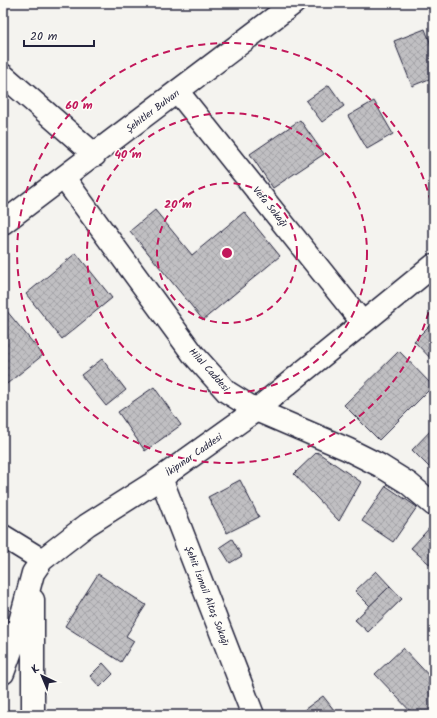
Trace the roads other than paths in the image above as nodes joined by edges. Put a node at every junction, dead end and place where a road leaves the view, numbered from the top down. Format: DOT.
graph roads {
  1 [pos="304,3"];
  2 [pos="288,8"];
  3 [pos="3,75"];
  4 [pos="178,92"];
  5 [pos="95,155"];
  6 [pos="64,178"];
  7 [pos="3,224"];
  8 [pos="434,265"];
  9 [pos="362,322"];
  10 [pos="256,410"];
  11 [pos="161,478"];
  12 [pos="434,505"];
  13 [pos="3,536"];
  14 [pos="38,567"];
  15 [pos="3,673"];
  16 [pos="33,715"];
  17 [pos="253,715"];
  1 -- 2 [label="street, Şehitler Bulvarı"];
  2 -- 4 [label="street, Şehitler Bulvarı"];
  3 -- 5 [label="street"];
  4 -- 5 [label="street, Şehitler Bulvarı"];
  4 -- 9 [label="street, Vefa Sokağı"];
  5 -- 6 [label="street, Şehitler Bulvarı"];
  6 -- 7 [label="street, Şehitler Bulvarı"];
  6 -- 10 [label="street, Hilal Caddesi"];
  8 -- 9 [label="street, İkipınar Caddesi"];
  9 -- 10 [label="street, İkipınar Caddesi"];
  10 -- 11 [label="street, İkipınar Caddesi"];
  10 -- 12 [label="street, Hilal Caddesi"];
  11 -- 14 [label="street, İkipınar Caddesi"];
  11 -- 17 [label="street, Şehit İsmail Altaş Sokağı"];
  13 -- 14 [label="street"];
  14 -- 15 [label="street"];
  14 -- 16 [label="street"];
}
